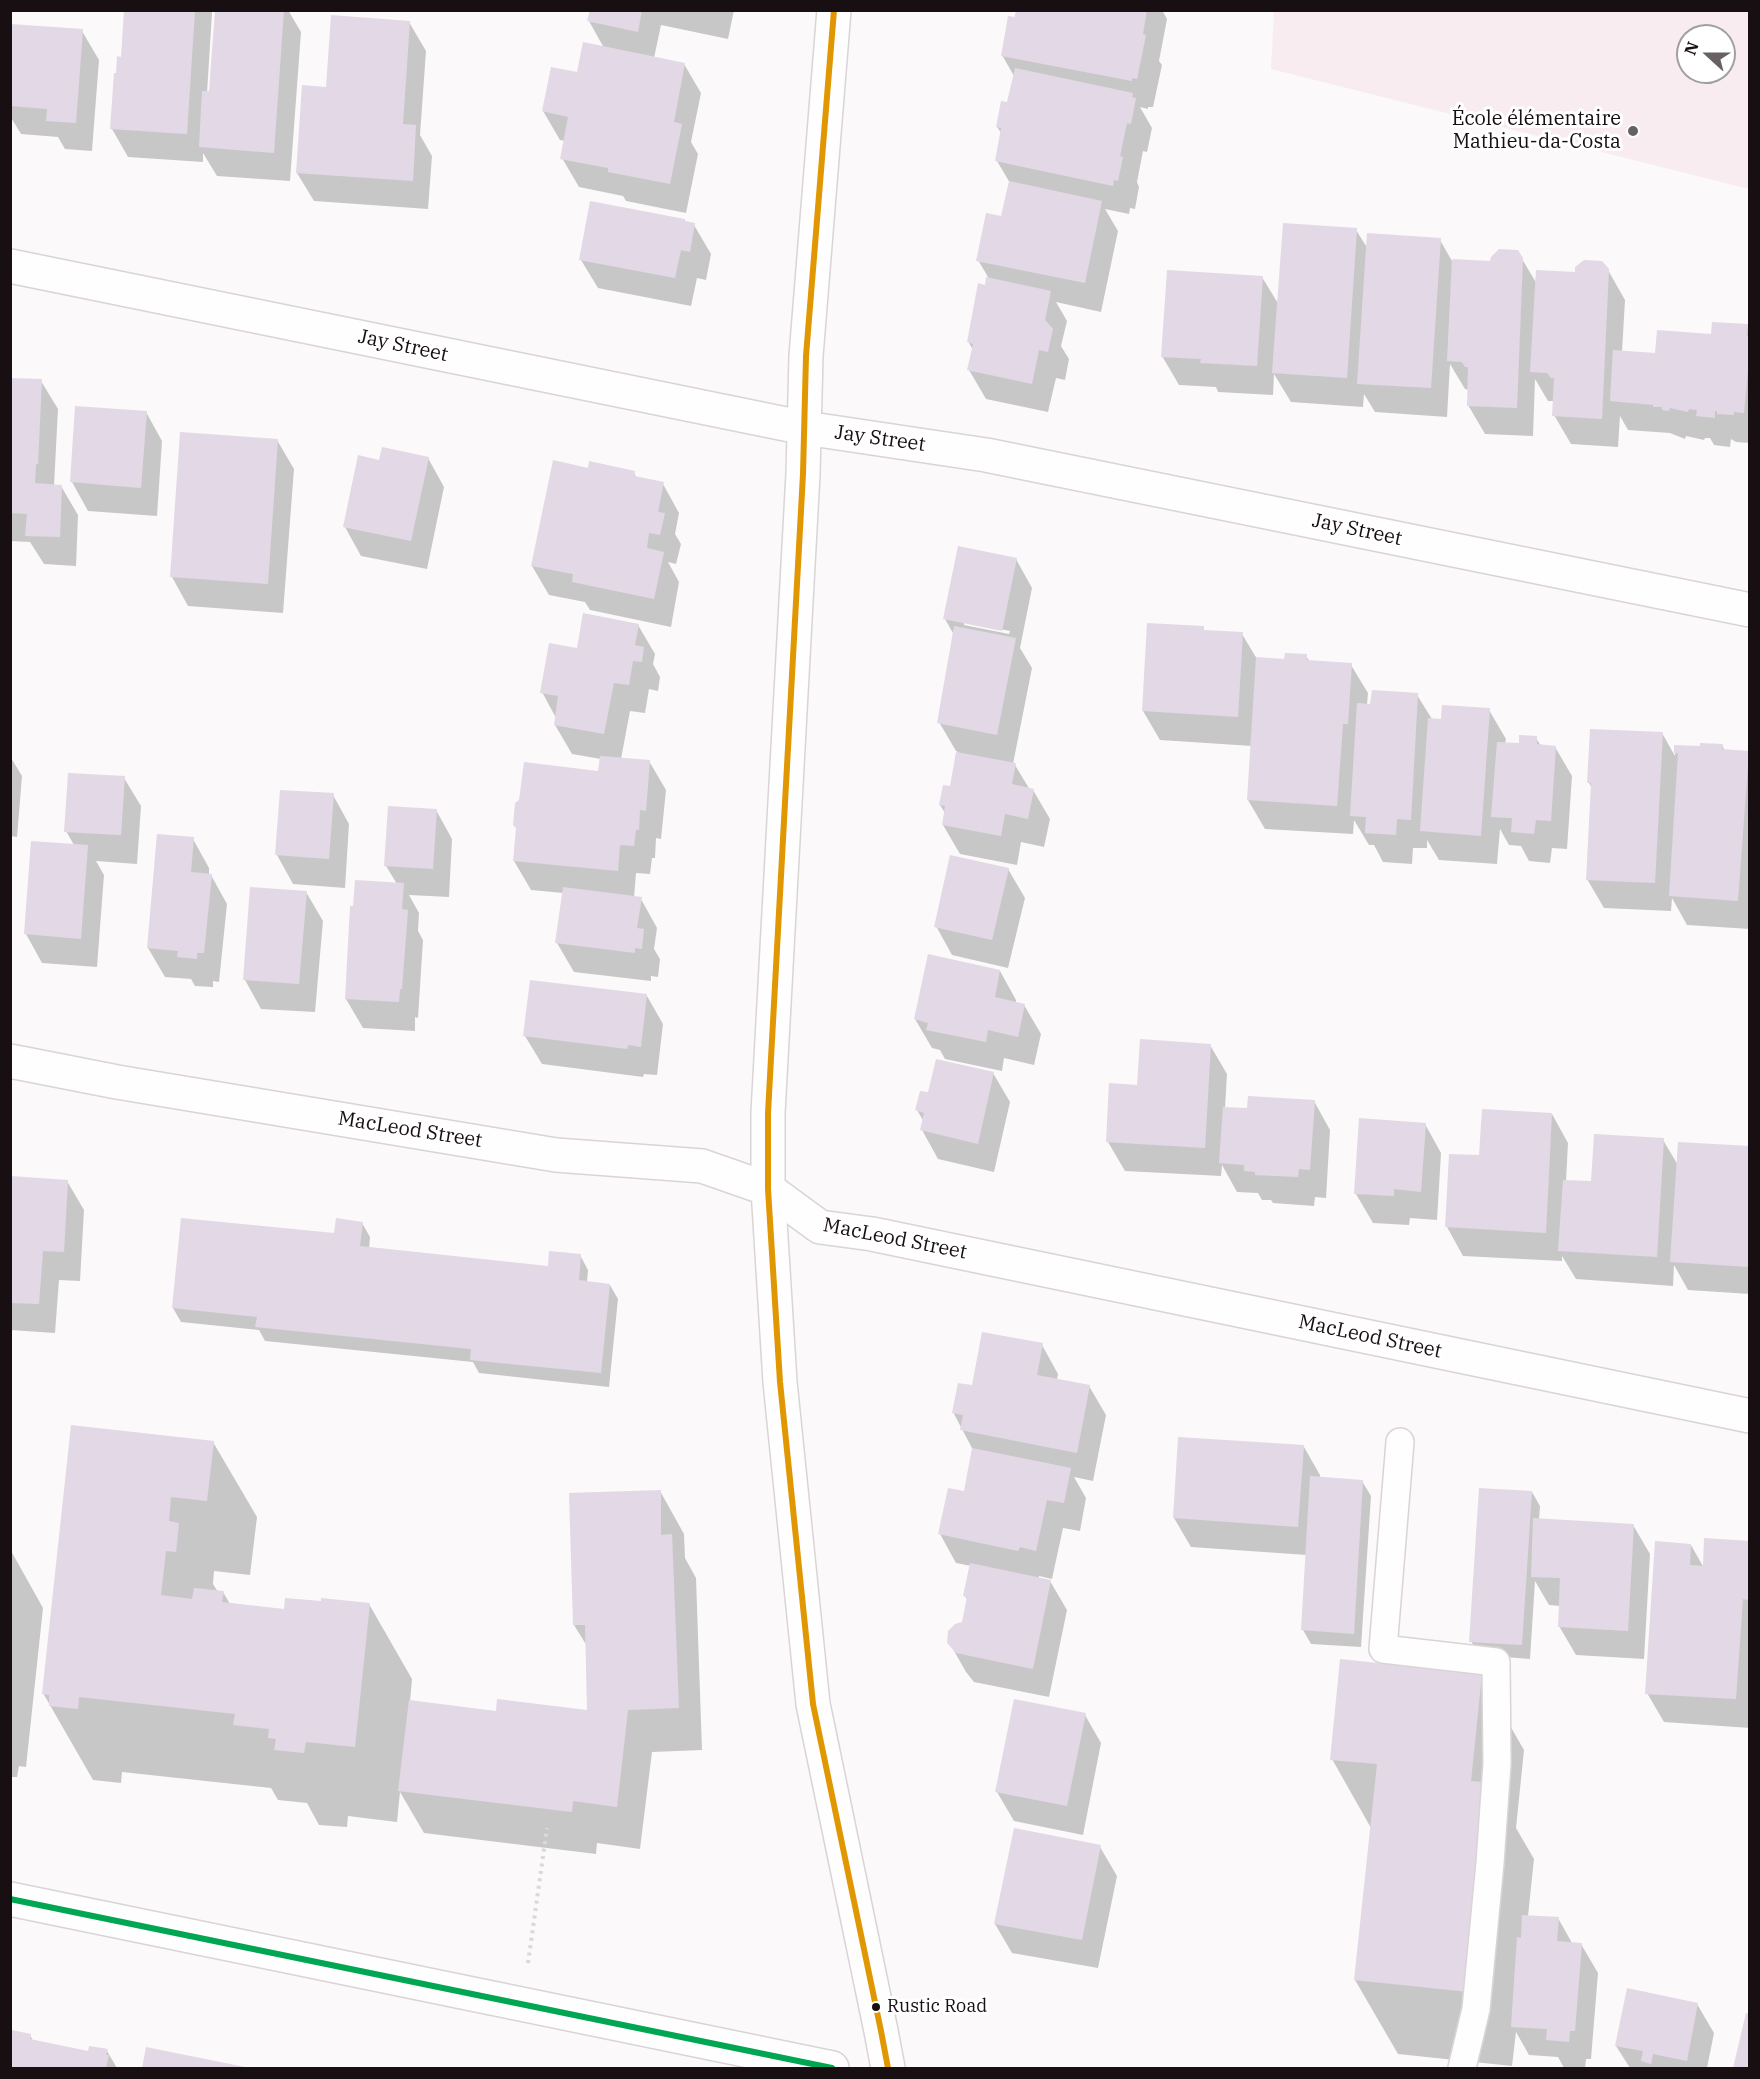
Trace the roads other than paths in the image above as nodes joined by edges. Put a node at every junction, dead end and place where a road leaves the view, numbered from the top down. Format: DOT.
graph roads {
  1 [pos="834,10"];
  2 [pos="10,266"];
  3 [pos="805,428"];
  4 [pos="1749,610"];
  5 [pos="10,1061"];
  6 [pos="768,1189"];
  7 [pos="1749,1416"];
  8 [pos="1400,1442"];
  9 [pos="10,1899"];
  10 [pos="832,2068"];
  11 [pos="888,2068"];
  12 [pos="1462,2068"];
  1 -- 3 [label="street"];
  2 -- 3 [label="street, Jay Street"];
  3 -- 4 [label="street, Jay Street"];
  3 -- 6 [label="street"];
  5 -- 6 [label="street, MacLeod Street"];
  6 -- 7 [label="street, MacLeod Street"];
  6 -- 11 [label="street"];
  8 -- 12 [label="lane"];
  9 -- 10 [label="street"];
}
